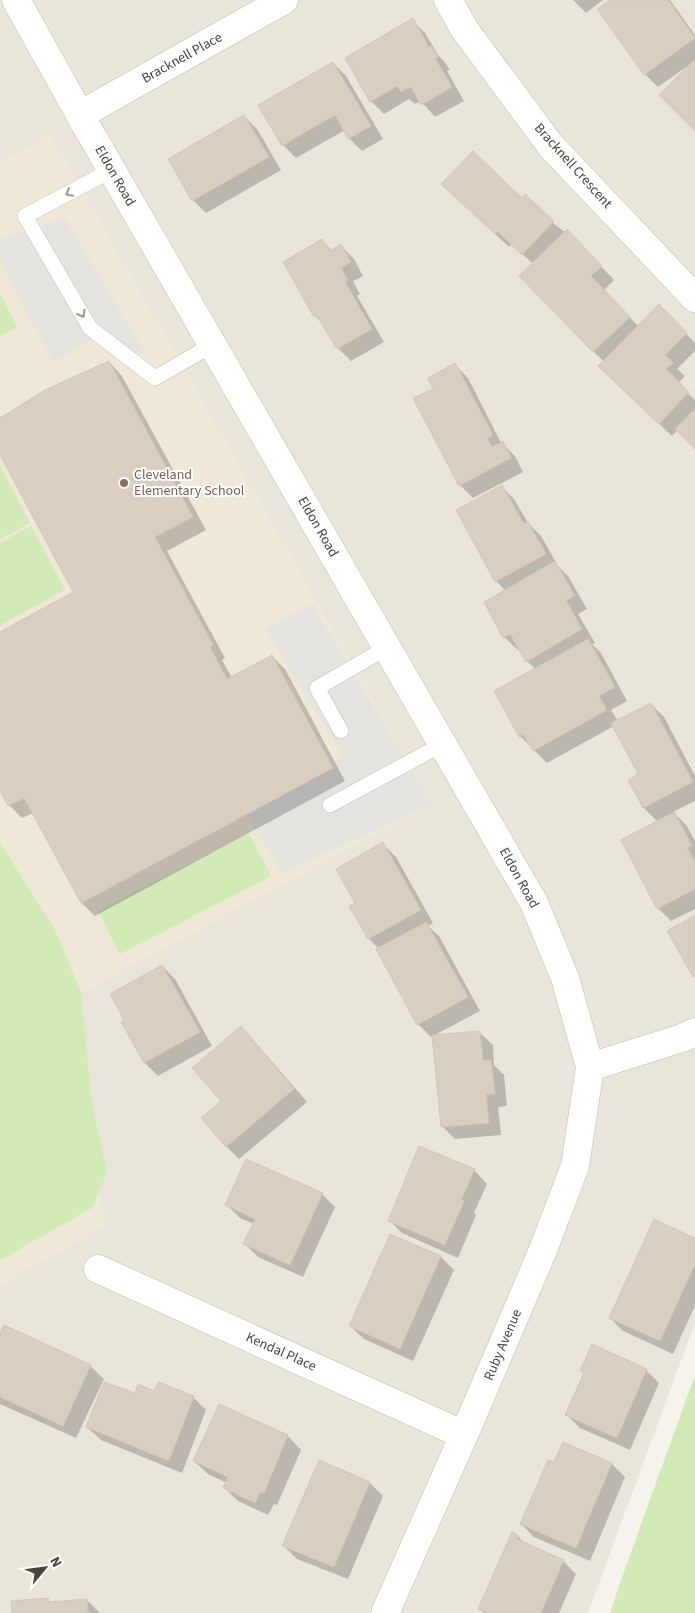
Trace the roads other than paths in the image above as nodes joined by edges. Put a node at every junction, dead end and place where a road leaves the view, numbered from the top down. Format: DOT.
graph roads {
  1 [pos="16,0"];
  2 [pos="284,0"];
  3 [pos="448,0"];
  4 [pos="80,115"];
  5 [pos="112,170"];
  6 [pos="695,298"];
  7 [pos="212,345"];
  8 [pos="388,647"];
  9 [pos="341,731"];
  10 [pos="443,744"];
  11 [pos="330,805"];
  12 [pos="695,1032"];
  13 [pos="590,1067"];
  14 [pos="98,1270"];
  15 [pos="464,1435"];
  16 [pos="385,1613"];
  1 -- 4 [label="street, Eldon Road"];
  2 -- 4 [label="street, Bracknell Place"];
  3 -- 6 [label="street, Bracknell Crescent"];
  4 -- 5 [label="street, Eldon Road"];
  5 -- 7 [label="street, Eldon Road"];
  5 -- 7 [label="lane, one-way"];
  7 -- 8 [label="street, Eldon Road"];
  8 -- 9 [label="lane"];
  8 -- 10 [label="street, Eldon Road"];
  10 -- 11 [label="lane"];
  10 -- 13 [label="street, Eldon Road"];
  12 -- 13 [label="street"];
  13 -- 15 [label="street, Ruby Avenue"];
  14 -- 15 [label="street, Kendal Place"];
  15 -- 16 [label="street, Ruby Avenue"];
}
